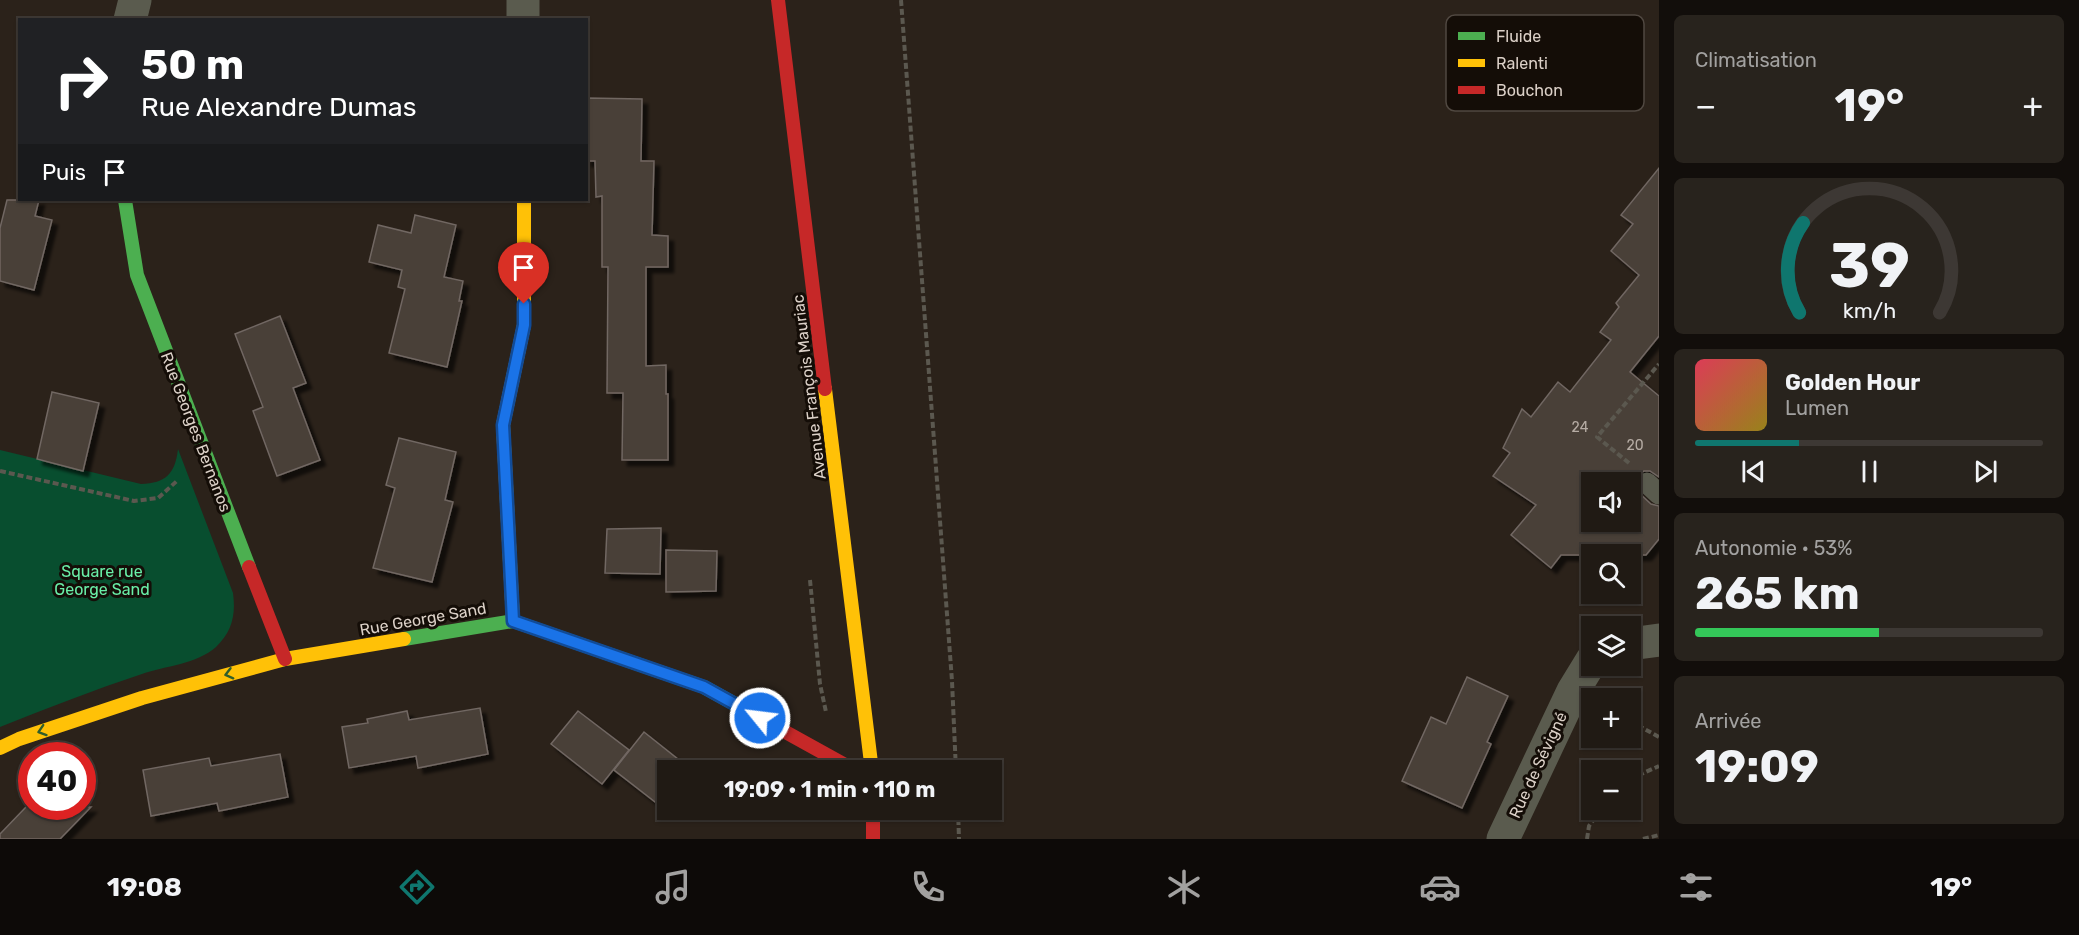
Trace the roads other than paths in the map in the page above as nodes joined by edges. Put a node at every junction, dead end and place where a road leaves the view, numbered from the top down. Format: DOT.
graph roads {
  1 [pos="135,0"];
  2 [pos="523,0"];
  3 [pos="778,0"];
  4 [pos="130,18"];
  5 [pos="524,18"];
  6 [pos="125,201"];
  7 [pos="524,201"];
  8 [pos="513,621"];
  9 [pos="1659,640"];
  10 [pos="1641,642"];
  11 [pos="285,659"];
  12 [pos="1582,676"];
  13 [pos="0,748"];
  14 [pos="836,760"];
  15 [pos="871,760"];
  16 [pos="873,820"];
  17 [pos="873,839"];
  18 [pos="1503,839"];
  1 -- 4 [label="street"];
  2 -- 5 [label="street"];
  3 -- 15 [label="street, Avenue François Mauriac"];
  6 -- 11 [label="street, Rue Georges Bernanos"];
  7 -- 8 [label="street"];
  8 -- 11 [label="street, Rue George Sand"];
  8 -- 14 [label="street, Rue George Sand"];
  9 -- 10 [label="street"];
  11 -- 13 [label="street, Rue George Sand, one-way"];
  12 -- 18 [label="street, Rue de Sévigné"];
  16 -- 17 [label="street"];
}
